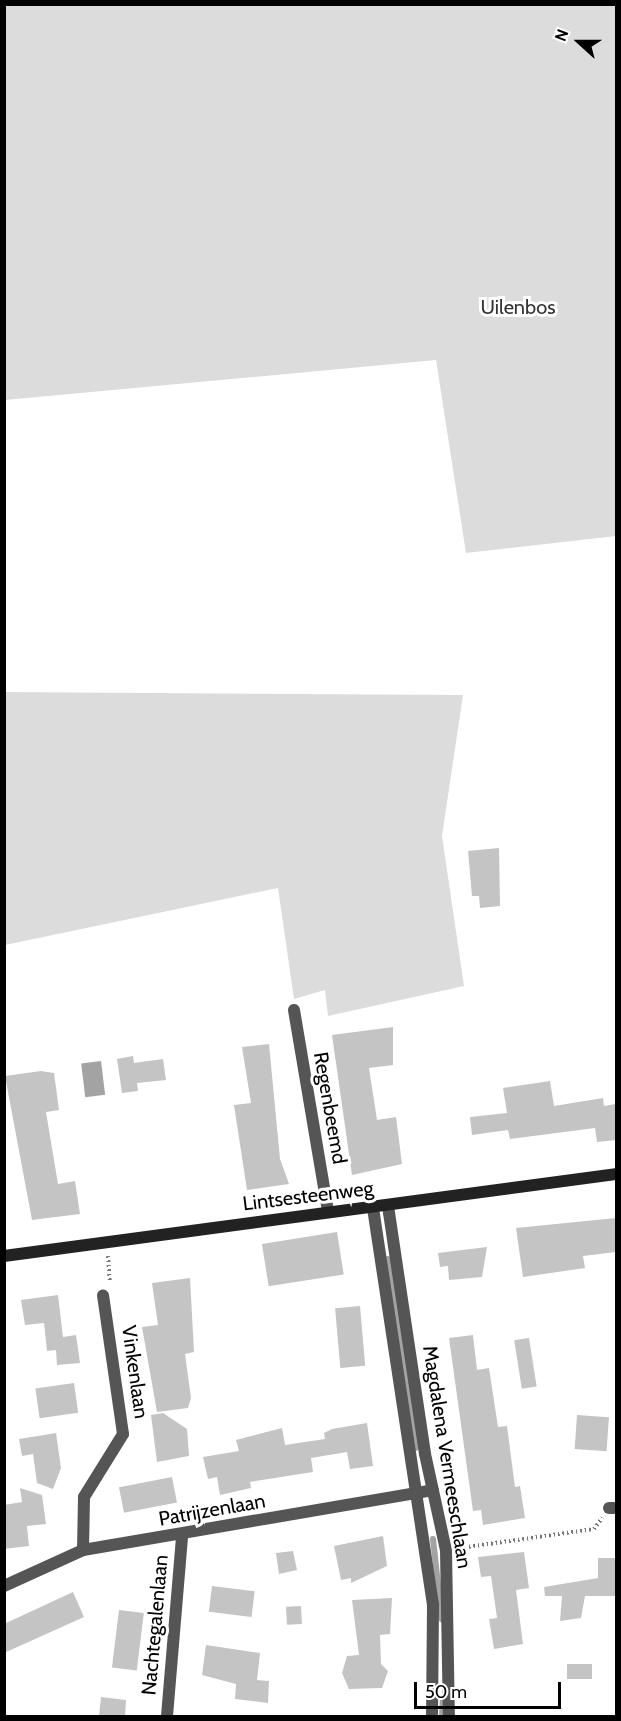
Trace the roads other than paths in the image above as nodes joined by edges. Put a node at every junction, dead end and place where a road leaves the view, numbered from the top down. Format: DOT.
graph roads {
  1 [pos="294,1010"];
  2 [pos="616,1174"];
  3 [pos="388,1206"];
  4 [pos="373,1208"];
  5 [pos="328,1212"];
  6 [pos="4,1256"];
  7 [pos="103,1295"];
  8 [pos="433,1490"];
  9 [pos="412,1494"];
  10 [pos="182,1536"];
  11 [pos="83,1550"];
  12 [pos="4,1586"];
  13 [pos="167,1716"];
  14 [pos="432,1716"];
  15 [pos="449,1716"];
  1 -- 5 [label="street, Regenbeemd"];
  2 -- 3 [label="street, Lintsesteenweg"];
  3 -- 4 [label="street, Lintsesteenweg"];
  3 -- 8 [label="street, Magdalena Vermeeschlaan"];
  4 -- 5 [label="street, Lintsesteenweg"];
  4 -- 9 [label="street, Magdalena Vermeeschlaan"];
  5 -- 6 [label="street, Lintsesteenweg"];
  7 -- 11 [label="street, Vinkenlaan"];
  8 -- 9 [label="street, Patrijzenlaan"];
  8 -- 15 [label="street, Magdalena Vermeeschlaan"];
  9 -- 10 [label="street, Patrijzenlaan"];
  9 -- 14 [label="street, Magdalena Vermeeschlaan"];
  10 -- 11 [label="street, Patrijzenlaan"];
  10 -- 13 [label="street, Nachtegalenlaan"];
  11 -- 12 [label="street, Patrijzenlaan"];
}
